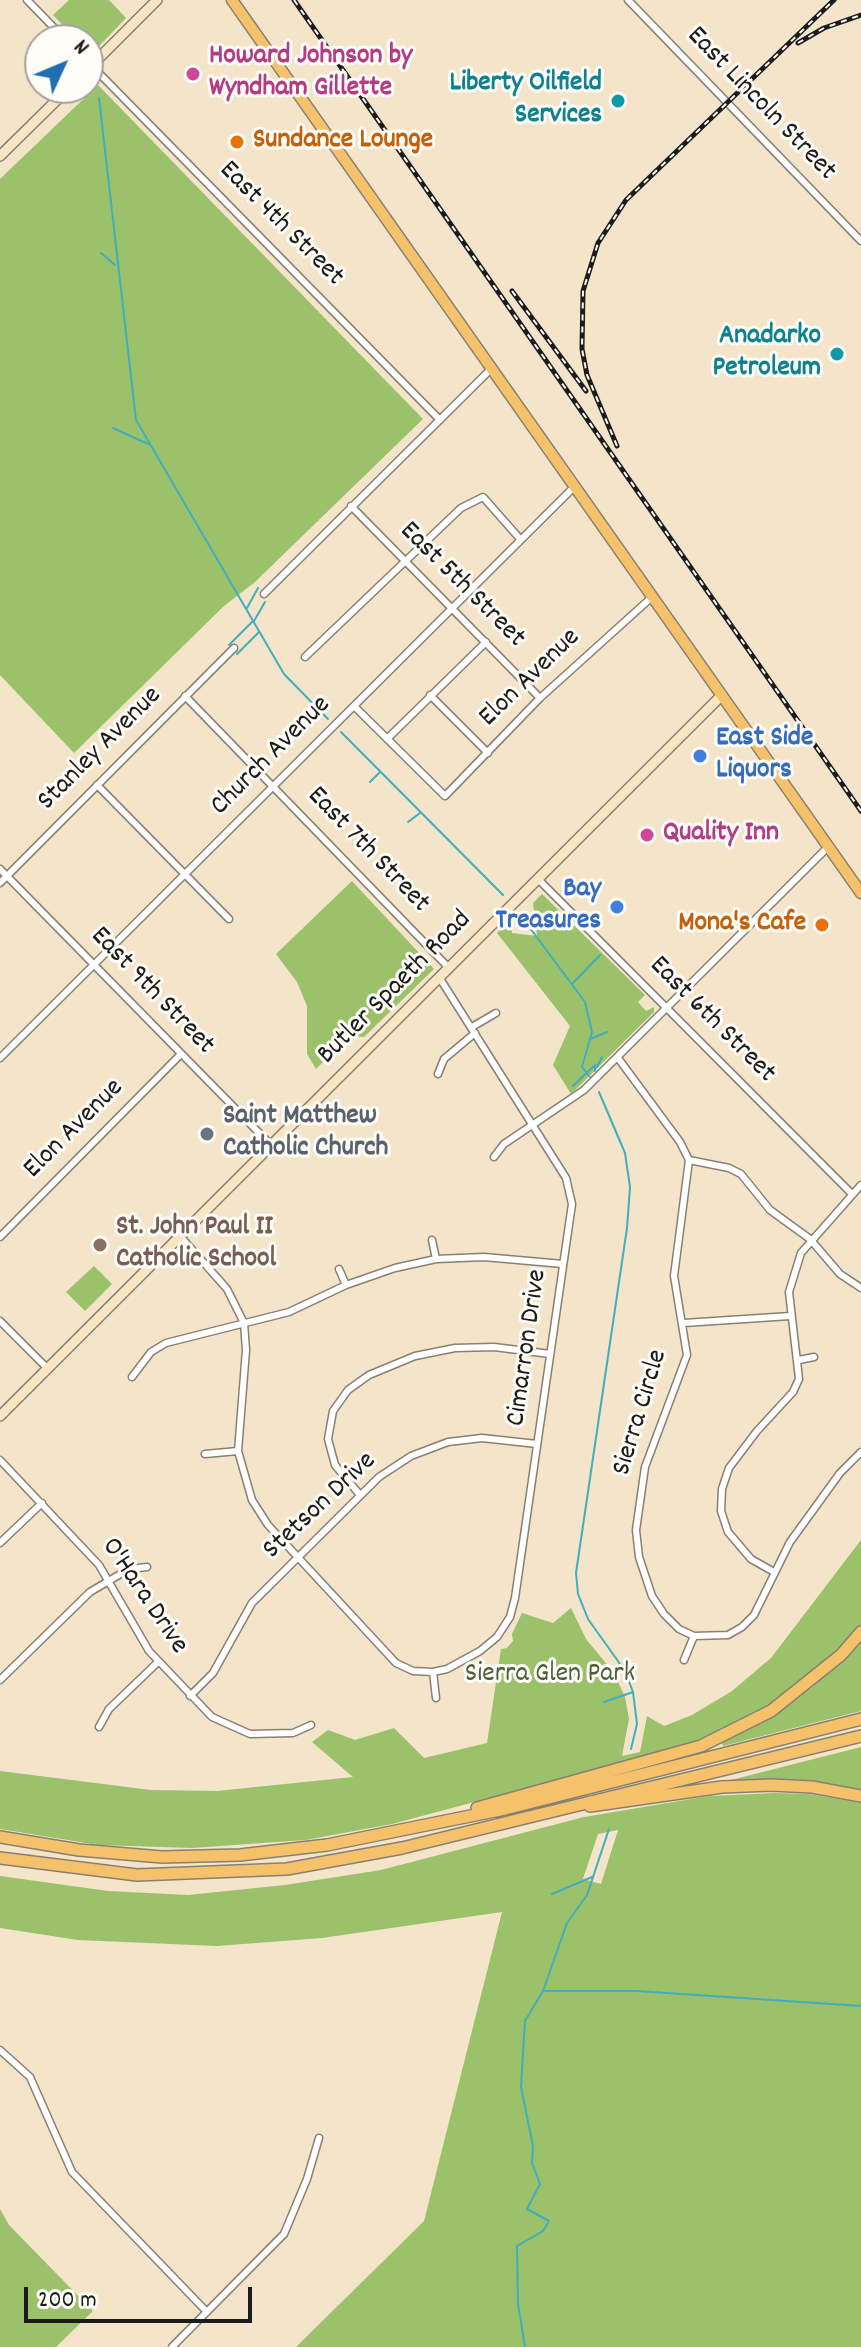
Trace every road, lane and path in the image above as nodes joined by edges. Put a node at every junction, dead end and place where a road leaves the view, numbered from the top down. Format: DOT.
graph roads {
  1 [pos="27,0"];
  2 [pos="157,0"];
  3 [pos="232,0"];
  4 [pos="628,0"];
  5 [pos="50,24"];
  6 [pos="104,53"];
  7 [pos="104,81"];
  8 [pos="52,104"];
  9 [pos="1,153"];
  10 [pos="861,241"];
  11 [pos="491,369"];
  12 [pos="440,420"];
  13 [pos="574,487"];
  14 [pos="351,506"];
  15 [pos="521,540"];
  16 [pos="406,561"];
  17 [pos="264,594"];
  18 [pos="652,597"];
  19 [pos="452,608"];
  20 [pos="486,642"];
  21 [pos="234,648"];
  22 [pos="305,657"];
  23 [pos="430,695"];
  24 [pos="722,695"];
  25 [pos="185,696"];
  26 [pos="540,698"];
  27 [pos="354,706"];
  28 [pos="387,739"];
  29 [pos="488,753"];
  30 [pos="97,785"];
  31 [pos="273,786"];
  32 [pos="828,847"];
  33 [pos="0,869"];
  34 [pos="185,875"];
  35 [pos="7,876"];
  36 [pos="538,879"];
  37 [pos="0,883"];
  38 [pos="861,893"];
  39 [pos="229,919"];
  40 [pos="93,965"];
  41 [pos="449,968"];
  42 [pos="439,977"];
  43 [pos="668,1008"];
  44 [pos="496,1013"];
  45 [pos="474,1030"];
  46 [pos="0,1046"];
  47 [pos="6,1052"];
  48 [pos="181,1054"];
  49 [pos="0,1058"];
  50 [pos="618,1058"];
  51 [pos="438,1074"];
  52 [pos="533,1125"];
  53 [pos="271,1145"];
  54 [pos="494,1157"];
  55 [pos="689,1160"];
  56 [pos="861,1185"];
  57 [pos="852,1194"];
  58 [pos="180,1236"];
  59 [pos="0,1237"];
  60 [pos="810,1239"];
  61 [pos="432,1240"];
  62 [pos="436,1259"];
  63 [pos="563,1264"];
  64 [pos="339,1269"];
  65 [pos="346,1285"];
  66 [pos="861,1288"];
  67 [pos="790,1316"];
  68 [pos="0,1321"];
  69 [pos="244,1323"];
  70 [pos="684,1323"];
  71 [pos="550,1354"];
  72 [pos="814,1357"];
  73 [pos="799,1360"];
  74 [pos="47,1368"];
  75 [pos="132,1377"];
  76 [pos="0,1416"];
  77 [pos="537,1444"];
  78 [pos="238,1451"];
  79 [pos="861,1452"];
  80 [pos="205,1454"];
  81 [pos="0,1460"];
  82 [pos="360,1495"];
  83 [pos="42,1503"];
  84 [pos="0,1543"];
  85 [pos="297,1559"];
  86 [pos="147,1567"];
  87 [pos="774,1572"];
  88 [pos="110,1580"];
  89 [pos="861,1632"];
  90 [pos="694,1636"];
  91 [pos="684,1660"];
  92 [pos="158,1662"];
  93 [pos="433,1672"];
  94 [pos="0,1680"];
  95 [pos="190,1696"];
  96 [pos="436,1698"];
  97 [pos="861,1719"];
  98 [pos="311,1725"];
  99 [pos="99,1727"];
  100 [pos="861,1736"];
  101 [pos="861,1796"];
  102 [pos="570,1806"];
  103 [pos="375,1836"];
  104 [pos="0,1837"];
  105 [pos="0,1858"];
  106 [pos="0,2050"];
  107 [pos="319,2138"];
  108 [pos="207,2312"];
  109 [pos="172,2347"];
  1 -- 5 [label="street"];
  2 -- 6 [label="main road"];
  3 -- 11 [label="main road"];
  4 -- 10 [label="street, East Lincoln Street"];
  7 -- 12 [label="street, East 4th Street"];
  8 -- 9 [label="main road"];
  11 -- 12 [label="street"];
  11 -- 13 [label="main road"];
  12 -- 14 [label="street"];
  13 -- 15 [label="street, Church Avenue"];
  13 -- 18 [label="main road"];
  14 -- 16 [label="street, East 5th Street"];
  14 -- 17 [label="street"];
  15 -- 16 [label="street"];
  15 -- 19 [label="street, Church Avenue"];
  16 -- 19 [label="street, East 5th Street"];
  16 -- 22 [label="street"];
  18 -- 24 [label="main road"];
  18 -- 26 [label="street, Elon Avenue"];
  19 -- 20 [label="street, East 5th Street"];
  19 -- 27 [label="street, Church Avenue"];
  20 -- 23 [label="street"];
  20 -- 26 [label="street, East 5th Street"];
  21 -- 25 [label="street, Stanley Avenue"];
  23 -- 28 [label="street"];
  23 -- 29 [label="street"];
  24 -- 32 [label="main road"];
  24 -- 36 [label="main road, Butler Spaeth Road"];
  25 -- 30 [label="street, Stanley Avenue"];
  25 -- 31 [label="street, East 7th Street"];
  26 -- 29 [label="street, Elon Avenue"];
  27 -- 28 [label="street"];
  27 -- 31 [label="street, Church Avenue"];
  28 -- 29 [label="street, Elon Avenue"];
  30 -- 34 [label="street"];
  30 -- 35 [label="street, Stanley Avenue"];
  31 -- 34 [label="street, Church Avenue"];
  31 -- 41 [label="street, East 7th Street"];
  32 -- 38 [label="main road"];
  32 -- 43 [label="street"];
  33 -- 35 [label="street, East 9th Street"];
  34 -- 39 [label="street"];
  34 -- 40 [label="street, Church Avenue"];
  35 -- 37 [label="street, Stanley Avenue"];
  35 -- 40 [label="street, East 9th Street"];
  36 -- 41 [label="main road, Butler Spaeth Road"];
  36 -- 43 [label="street, East 6th Street"];
  40 -- 47 [label="street, Church Avenue"];
  40 -- 48 [label="street, East 9th Street"];
  41 -- 42 [label="main road, Butler Spaeth Road"];
  42 -- 45 [label="street, Cimarron Drive"];
  42 -- 53 [label="main road, Butler Spaeth Road"];
  43 -- 50 [label="street"];
  43 -- 57 [label="street, East 6th Street"];
  44 -- 45 [label="street"];
  45 -- 51 [label="street"];
  45 -- 52 [label="street, Cimarron Drive"];
  46 -- 47 [label="street"];
  47 -- 49 [label="street, Church Avenue"];
  48 -- 53 [label="street, East 9th Street"];
  48 -- 59 [label="street, Elon Avenue"];
  50 -- 52 [label="street"];
  50 -- 55 [label="street"];
  52 -- 54 [label="street"];
  52 -- 63 [label="street, Cimarron Drive"];
  53 -- 58 [label="main road, Butler Spaeth Road"];
  55 -- 60 [label="street"];
  55 -- 70 [label="street, Sierra Circle"];
  56 -- 57 [label="street"];
  57 -- 60 [label="street"];
  58 -- 69 [label="street"];
  58 -- 74 [label="main road, Butler Spaeth Road"];
  60 -- 66 [label="street"];
  60 -- 67 [label="street"];
  61 -- 62 [label="street"];
  62 -- 63 [label="street"];
  62 -- 65 [label="street"];
  63 -- 71 [label="street, Cimarron Drive"];
  64 -- 65 [label="street"];
  65 -- 69 [label="street"];
  67 -- 70 [label="street"];
  67 -- 73 [label="street"];
  68 -- 74 [label="street"];
  69 -- 75 [label="street"];
  69 -- 78 [label="street"];
  70 -- 90 [label="street, Sierra Circle"];
  71 -- 77 [label="street, Cimarron Drive"];
  71 -- 82 [label="street"];
  72 -- 73 [label="street"];
  73 -- 87 [label="street"];
  74 -- 76 [label="main road, Butler Spaeth Road"];
  77 -- 82 [label="street, Stetson Drive"];
  77 -- 93 [label="street, Cimarron Drive"];
  78 -- 80 [label="street"];
  78 -- 85 [label="street"];
  79 -- 87 [label="street"];
  81 -- 83 [label="street, O'Hara Drive"];
  82 -- 85 [label="street, Stetson Drive"];
  83 -- 84 [label="street"];
  83 -- 88 [label="street, O'Hara Drive"];
  85 -- 93 [label="street"];
  85 -- 95 [label="street, Stetson Drive"];
  86 -- 88 [label="street"];
  87 -- 90 [label="street"];
  88 -- 92 [label="street, O'Hara Drive"];
  88 -- 94 [label="street"];
  89 -- 103 [label="highway"];
  90 -- 91 [label="street"];
  92 -- 95 [label="street, O'Hara Drive"];
  92 -- 99 [label="street"];
  93 -- 96 [label="street"];
  95 -- 98 [label="street, O'Hara Drive"];
  97 -- 103 [label="highway"];
  100 -- 102 [label="highway"];
  101 -- 102 [label="highway"];
  102 -- 105 [label="highway"];
  103 -- 104 [label="highway"];
  106 -- 108 [label="street"];
  107 -- 108 [label="street"];
  108 -- 109 [label="street"];
}
